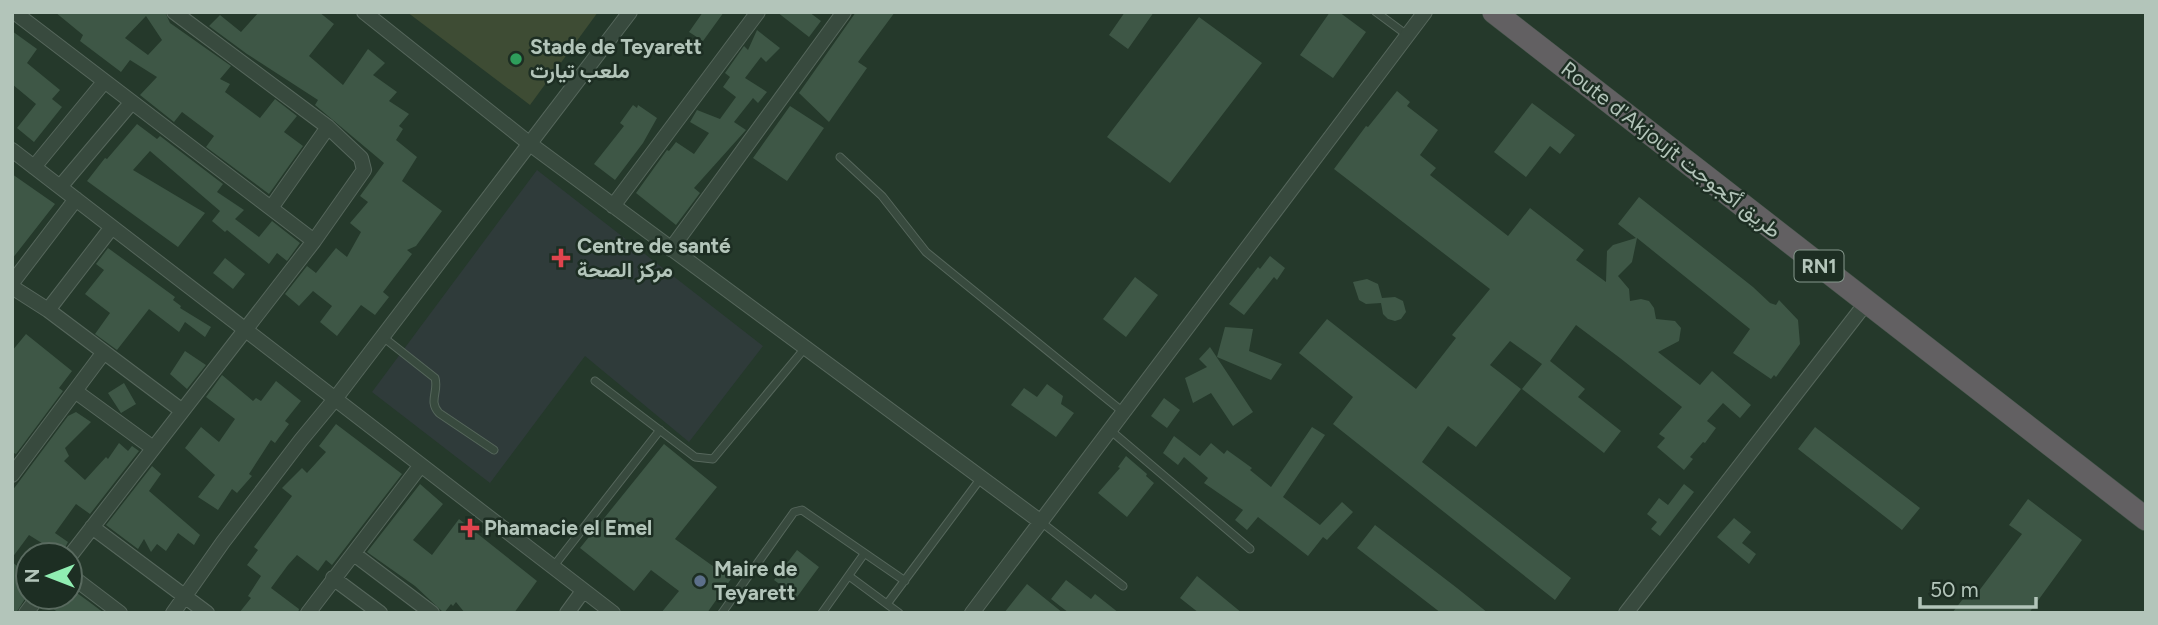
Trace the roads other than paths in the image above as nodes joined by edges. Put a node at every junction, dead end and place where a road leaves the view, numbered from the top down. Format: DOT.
graph roads {
  1 [pos="174,12"];
  2 [pos="364,12"];
  3 [pos="630,12"];
  4 [pos="758,12"];
  5 [pos="845,12"];
  6 [pos="1376,12"];
  7 [pos="1426,12"];
  8 [pos="1494,12"];
  9 [pos="19,14"];
  10 [pos="1408,35"];
  11 [pos="104,82"];
  12 [pos="131,103"];
  13 [pos="328,127"];
  14 [pos="530,144"];
  15 [pos="12,150"];
  16 [pos="840,157"];
  17 [pos="34,167"];
  18 [pos="60,187"];
  19 [pos="76,200"];
  20 [pos="613,206"];
  21 [pos="271,208"];
  22 [pos="112,227"];
  23 [pos="314,241"];
  24 [pos="671,249"];
  25 [pos="12,285"];
  26 [pos="1866,303"];
  27 [pos="48,310"];
  28 [pos="244,329"];
  29 [pos="383,337"];
  30 [pos="805,348"];
  31 [pos="104,352"];
  32 [pos="595,381"];
  33 [pos="75,391"];
  34 [pos="335,399"];
  35 [pos="181,410"];
  36 [pos="1123,412"];
  37 [pos="660,430"];
  38 [pos="1110,430"];
  39 [pos="153,448"];
  40 [pos="494,450"];
  41 [pos="421,465"];
  42 [pos="12,475"];
  43 [pos="981,478"];
  44 [pos="2146,519"];
  45 [pos="1041,522"];
  46 [pos="92,527"];
  47 [pos="81,541"];
  48 [pos="1250,549"];
  49 [pos="354,554"];
  50 [pos="864,554"];
  51 [pos="553,567"];
  52 [pos="849,576"];
  53 [pos="334,578"];
  54 [pos="905,581"];
  55 [pos="84,586"];
  56 [pos="1123,586"];
  57 [pos="583,591"];
  58 [pos="186,597"];
  59 [pos="887,604"];
  60 [pos="431,612"];
  61 [pos="120,613"];
  62 [pos="173,613"];
  63 [pos="207,613"];
  64 [pos="308,613"];
  65 [pos="380,613"];
  66 [pos="567,613"];
  67 [pos="613,613"];
  68 [pos="722,613"];
  69 [pos="822,613"];
  70 [pos="898,613"];
  71 [pos="972,613"];
  72 [pos="1626,613"];
  1 -- 13 [label="street"];
  2 -- 14 [label="street"];
  3 -- 14 [label="street"];
  4 -- 20 [label="street"];
  5 -- 24 [label="street"];
  6 -- 10 [label="lane"];
  7 -- 10 [label="street"];
  8 -- 26 [label="highway, Route d'Akjoujt طريق أكجوجت / RN1"];
  9 -- 11 [label="street"];
  10 -- 36 [label="street"];
  11 -- 12 [label="street"];
  11 -- 17 [label="street"];
  12 -- 18 [label="street"];
  12 -- 21 [label="street"];
  13 -- 21 [label="street"];
  13 -- 23 [label="street"];
  14 -- 20 [label="street"];
  14 -- 29 [label="street"];
  15 -- 17 [label="street"];
  16 -- 36 [label="lane"];
  17 -- 18 [label="street"];
  18 -- 19 [label="street"];
  19 -- 22 [label="street"];
  19 -- 25 [label="street"];
  20 -- 24 [label="street"];
  21 -- 23 [label="street"];
  22 -- 27 [label="street"];
  22 -- 28 [label="street"];
  23 -- 28 [label="street"];
  24 -- 30 [label="street"];
  25 -- 27 [label="street"];
  26 -- 44 [label="highway, Route d'Akjoujt طريق أكجوجت / RN1"];
  26 -- 72 [label="street"];
  27 -- 31 [label="street"];
  28 -- 34 [label="street"];
  28 -- 35 [label="street"];
  29 -- 34 [label="street"];
  29 -- 40 [label="lane"];
  30 -- 37 [label="lane"];
  30 -- 43 [label="street"];
  31 -- 33 [label="street"];
  31 -- 35 [label="street"];
  32 -- 37 [label="lane"];
  33 -- 39 [label="street"];
  33 -- 42 [label="street"];
  34 -- 41 [label="street"];
  34 -- 58 [label="street"];
  35 -- 39 [label="street"];
  36 -- 38 [label="street"];
  37 -- 51 [label="lane"];
  38 -- 45 [label="street"];
  38 -- 48 [label="lane"];
  39 -- 46 [label="street"];
  41 -- 49 [label="street"];
  41 -- 51 [label="street"];
  43 -- 45 [label="street"];
  43 -- 54 [label="lane"];
  45 -- 56 [label="lane"];
  45 -- 71 [label="street"];
  46 -- 47 [label="street"];
  46 -- 58 [label="street"];
  49 -- 53 [label="street"];
  49 -- 60 [label="street"];
  50 -- 52 [label="lane"];
  50 -- 54 [label="lane"];
  50 -- 68 [label="lane"];
  51 -- 57 [label="street"];
  52 -- 59 [label="lane"];
  52 -- 69 [label="lane"];
  53 -- 64 [label="street"];
  53 -- 65 [label="street"];
  54 -- 59 [label="lane"];
  55 -- 61 [label="street"];
  57 -- 66 [label="street"];
  57 -- 67 [label="street"];
  58 -- 62 [label="street"];
  58 -- 63 [label="street"];
  59 -- 70 [label="lane"];
}
